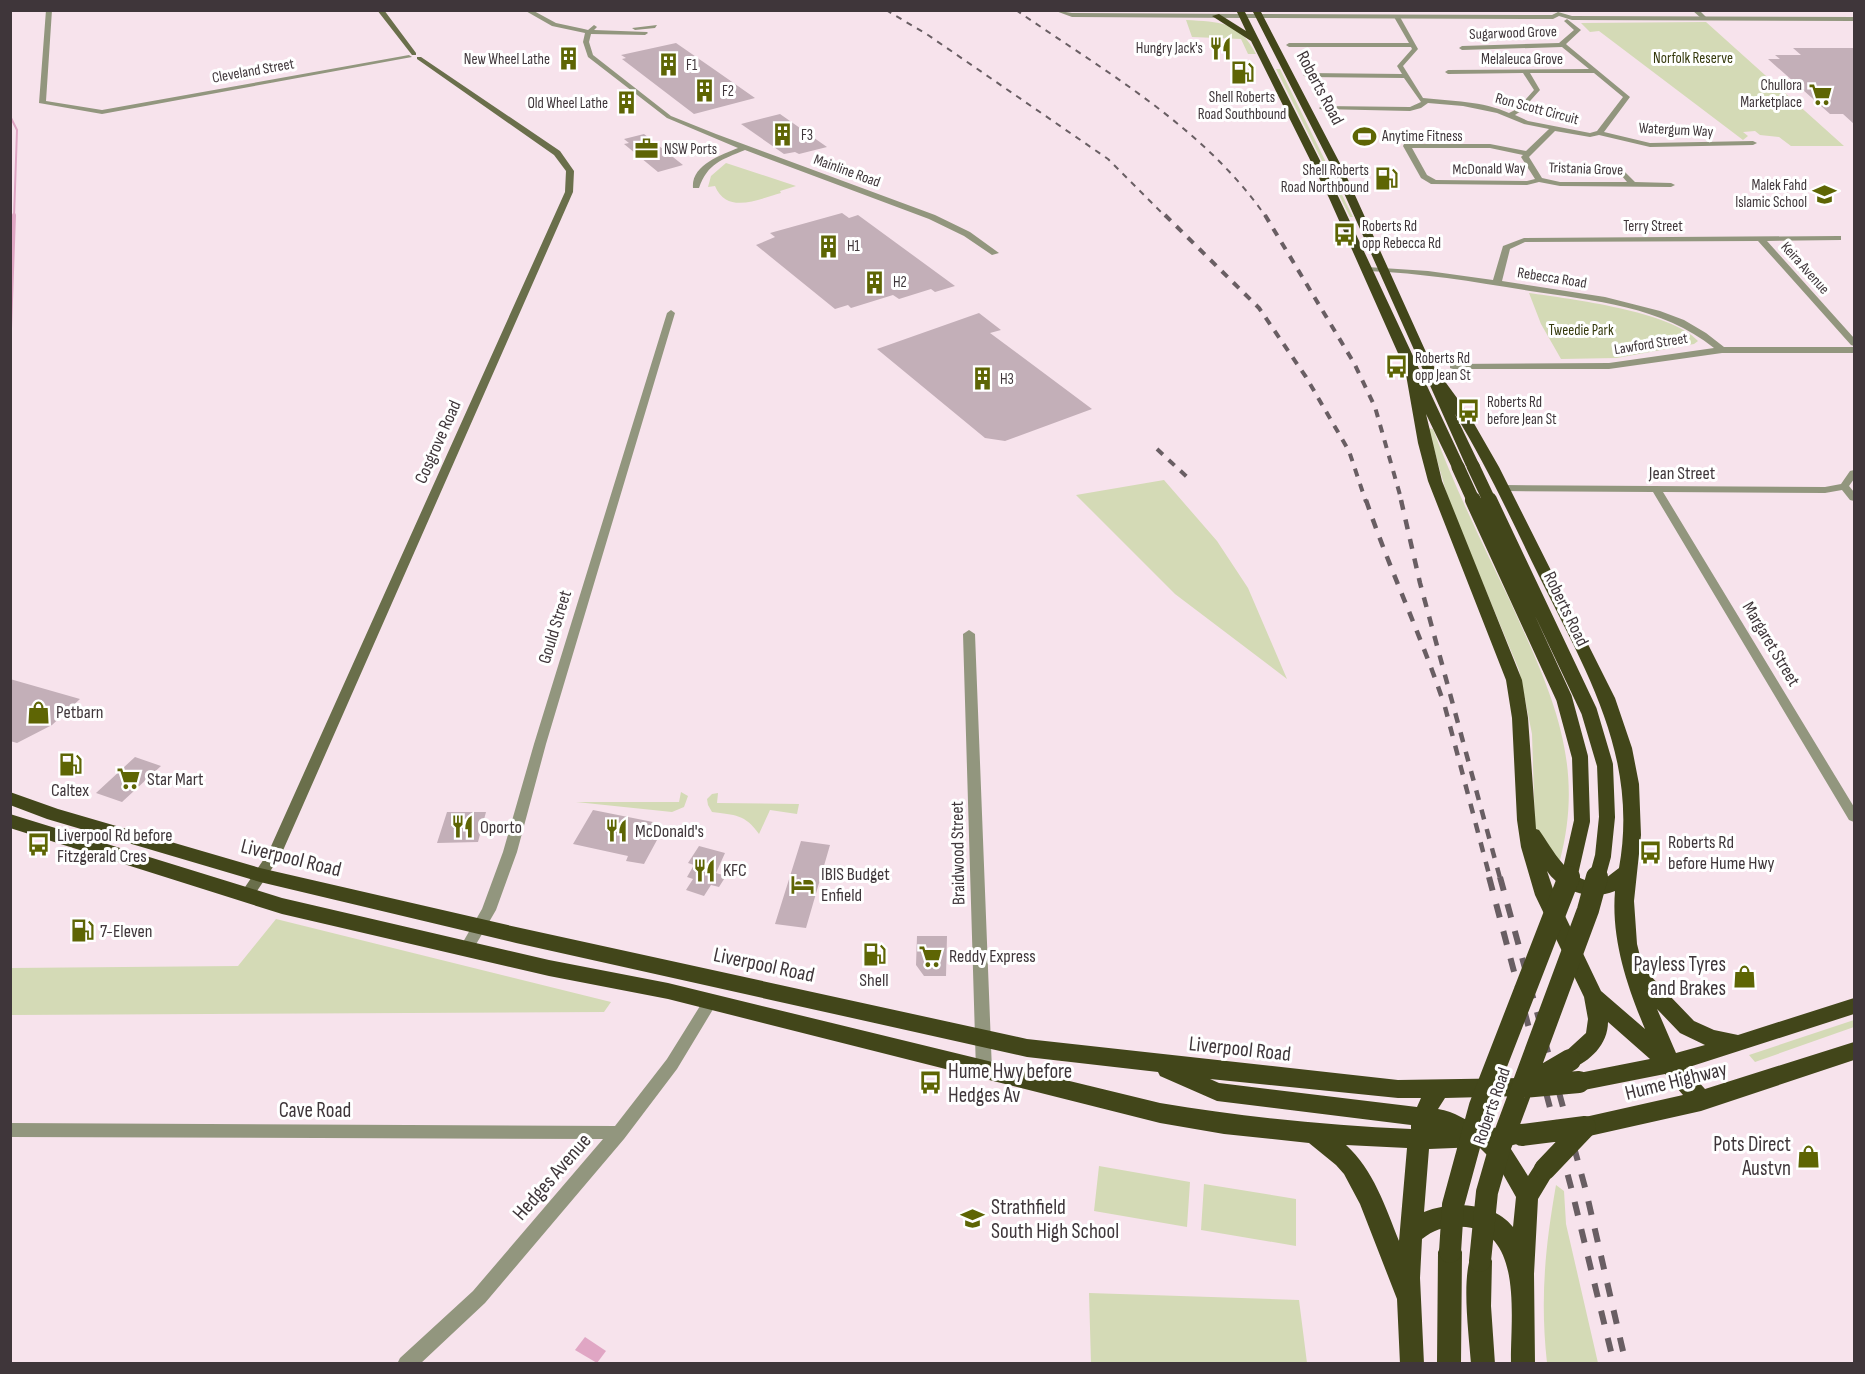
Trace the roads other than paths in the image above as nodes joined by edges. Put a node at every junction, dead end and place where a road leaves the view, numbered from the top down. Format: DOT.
graph roads {
  1 [pos="49,10"];
  2 [pos="380,10"];
  3 [pos="527,10"];
  4 [pos="541,10"];
  5 [pos="1695,10"];
  6 [pos="1056,11"];
  7 [pos="1241,13"];
  8 [pos="1257,13"];
  9 [pos="1216,16"];
  10 [pos="1397,17"];
  11 [pos="1561,17"];
  12 [pos="1704,18"];
  13 [pos="1854,19"];
  14 [pos="655,26"];
  15 [pos="592,30"];
  16 [pos="645,33"];
  17 [pos="1254,39"];
  18 [pos="1289,45"];
  19 [pos="1413,45"];
  20 [pos="1564,45"];
  21 [pos="1462,48"];
  22 [pos="414,56"];
  23 [pos="1596,71"];
  24 [pos="1448,72"];
  25 [pos="1526,73"];
  26 [pos="1306,75"];
  27 [pos="1405,76"];
  28 [pos="1425,101"];
  29 [pos="1322,108"];
  30 [pos="1510,115"];
  31 [pos="1554,129"];
  32 [pos="1599,133"];
  33 [pos="1753,143"];
  34 [pos="744,148"];
  35 [pos="1528,154"];
  36 [pos="1620,168"];
  37 [pos="1539,180"];
  38 [pos="1632,184"];
  39 [pos="1671,185"];
  40 [pos="696,186"];
  41 [pos="1760,238"];
  42 [pos="1838,238"];
  43 [pos="995,253"];
  44 [pos="1367,269"];
  45 [pos="1383,270"];
  46 [pos="1497,282"];
  47 [pos="671,313"];
  48 [pos="1854,343"];
  49 [pos="1722,350"];
  50 [pos="1854,350"];
  51 [pos="1417,366"];
  52 [pos="1453,366"];
  53 [pos="1466,466"];
  54 [pos="1854,473"];
  55 [pos="1844,486"];
  56 [pos="1503,488"];
  57 [pos="1656,489"];
  58 [pos="1854,498"];
  59 [pos="969,633"];
  60 [pos="10,798"];
  61 [pos="1854,817"];
  62 [pos="1526,820"];
  63 [pos="10,821"];
  64 [pos="1626,873"];
  65 [pos="260,875"];
  66 [pos="246,896"];
  67 [pos="480,927"];
  68 [pos="466,949"];
  69 [pos="1633,969"];
  70 [pos="1594,997"];
  71 [pos="710,1002"];
  72 [pos="1854,1006"];
  73 [pos="983,1038"];
  74 [pos="1740,1044"];
  75 [pos="1854,1051"];
  76 [pos="1156,1063"];
  77 [pos="1670,1064"];
  78 [pos="984,1071"];
  79 [pos="1523,1088"];
  80 [pos="1439,1089"];
  81 [pos="1701,1101"];
  82 [pos="1425,1116"];
  83 [pos="1585,1126"];
  84 [pos="10,1130"];
  85 [pos="618,1134"];
  86 [pos="1314,1134"];
  87 [pos="1503,1136"];
  88 [pos="1420,1139"];
  89 [pos="1527,1196"];
  90 [pos="1411,1233"];
  91 [pos="1522,1274"];
  92 [pos="1408,1300"];
  93 [pos="406,1364"];
  94 [pos="1412,1364"];
  95 [pos="1449,1364"];
  96 [pos="1482,1364"];
  97 [pos="1523,1364"];
  1 -- 22 [label="street, Cleveland Street"];
  2 -- 22 [label="main road, Cosgrove Road"];
  3 -- 15 [label="street"];
  4 -- 15 [label="street"];
  5 -- 12 [label="street"];
  6 -- 9 [label="street"];
  7 -- 8 [label="street"];
  7 -- 9 [label="street"];
  7 -- 17 [label="highway, Roberts Road"];
  8 -- 10 [label="street"];
  8 -- 45 [label="highway, Roberts Road"];
  9 -- 17 [label="highway"];
  10 -- 11 [label="street"];
  10 -- 19 [label="street"];
  11 -- 12 [label="street"];
  11 -- 20 [label="street"];
  12 -- 13 [label="street"];
  14 -- 15 [label="street"];
  15 -- 16 [label="street"];
  15 -- 34 [label="street, Mainline Road"];
  17 -- 44 [label="highway, Roberts Road"];
  18 -- 19 [label="street"];
  19 -- 27 [label="street"];
  20 -- 21 [label="street, Sugarwood Grove"];
  20 -- 23 [label="street, Ron Scott Circuit"];
  22 -- 65 [label="main road, Cosgrove Road"];
  23 -- 25 [label="street, Melaleuca Grove"];
  23 -- 32 [label="street, Ron Scott Circuit"];
  24 -- 25 [label="street, Melaleuca Grove"];
  25 -- 30 [label="street"];
  26 -- 27 [label="street"];
  27 -- 28 [label="street"];
  28 -- 29 [label="street"];
  28 -- 30 [label="street, Ron Scott Circuit"];
  30 -- 31 [label="street, Ron Scott Circuit"];
  31 -- 32 [label="street, Ron Scott Circuit"];
  31 -- 35 [label="street, McDonald Way"];
  32 -- 33 [label="street, Watergum Way"];
  34 -- 40 [label="street"];
  34 -- 43 [label="street, Mainline Road"];
  35 -- 37 [label="street, McDonald Way"];
  35 -- 37 [label="street, McDonald Way"];
  36 -- 38 [label="street, Tristania Grove"];
  37 -- 38 [label="street, Tristania Grove"];
  38 -- 39 [label="street, Tristania Grove"];
  41 -- 42 [label="street, Terry Street"];
  41 -- 46 [label="street, Terry Street"];
  41 -- 48 [label="street, Keira Avenue"];
  44 -- 45 [label="street, Rebecca Road"];
  44 -- 51 [label="highway, Roberts Road"];
  45 -- 46 [label="street, Rebecca Road"];
  45 -- 51 [label="highway, Roberts Road"];
  46 -- 49 [label="street, Rebecca Road"];
  47 -- 67 [label="street, Gould Street"];
  49 -- 50 [label="street, Lawford Street"];
  49 -- 52 [label="street, Lawford Street"];
  51 -- 53 [label="highway, Roberts Road"];
  51 -- 56 [label="highway"];
  51 -- 62 [label="highway"];
  53 -- 95 [label="highway, Roberts Road, bridge"];
  53 -- 96 [label="highway, Roberts Road, bridge"];
  54 -- 55 [label="street"];
  55 -- 57 [label="street, Jean Street"];
  55 -- 58 [label="street"];
  56 -- 57 [label="street, Jean Street"];
  56 -- 64 [label="highway"];
  57 -- 61 [label="street, Margaret Street"];
  59 -- 73 [label="street, Braidwood Street"];
  60 -- 65 [label="highway, Liverpool Road"];
  62 -- 64 [label="highway"];
  62 -- 70 [label="highway"];
  63 -- 66 [label="highway"];
  64 -- 69 [label="highway"];
  65 -- 66 [label="main road, Cosgrove Road"];
  65 -- 67 [label="highway, Liverpool Road"];
  66 -- 68 [label="highway"];
  67 -- 68 [label="street, Gould Street"];
  67 -- 73 [label="highway, Liverpool Road"];
  68 -- 71 [label="highway"];
  69 -- 74 [label="highway"];
  69 -- 77 [label="highway"];
  70 -- 77 [label="highway"];
  70 -- 79 [label="highway, bridge"];
  71 -- 78 [label="highway"];
  71 -- 85 [label="street, Hedges Avenue"];
  72 -- 74 [label="highway, Hume Highway"];
  73 -- 76 [label="highway, Liverpool Road"];
  73 -- 78 [label="street, Braidwood Street"];
  74 -- 77 [label="highway, Hume Highway"];
  75 -- 81 [label="highway, Hume Highway"];
  76 -- 80 [label="highway, Liverpool Road"];
  76 -- 82 [label="highway"];
  77 -- 79 [label="highway, Hume Highway, bridge"];
  77 -- 81 [label="highway"];
  78 -- 86 [label="highway"];
  79 -- 80 [label="highway, Liverpool Road"];
  80 -- 82 [label="highway"];
  81 -- 83 [label="highway, Hume Highway"];
  82 -- 87 [label="highway"];
  82 -- 88 [label="highway"];
  83 -- 87 [label="highway, Hume Highway, bridge"];
  83 -- 89 [label="highway, bridge"];
  84 -- 85 [label="street, Cave Road"];
  85 -- 93 [label="street, Hedges Avenue"];
  86 -- 88 [label="highway"];
  86 -- 92 [label="highway"];
  87 -- 88 [label="highway"];
  87 -- 89 [label="highway"];
  88 -- 90 [label="highway"];
  89 -- 91 [label="highway"];
  90 -- 91 [label="highway"];
  90 -- 92 [label="highway"];
  91 -- 97 [label="highway"];
  92 -- 94 [label="highway"];
}
